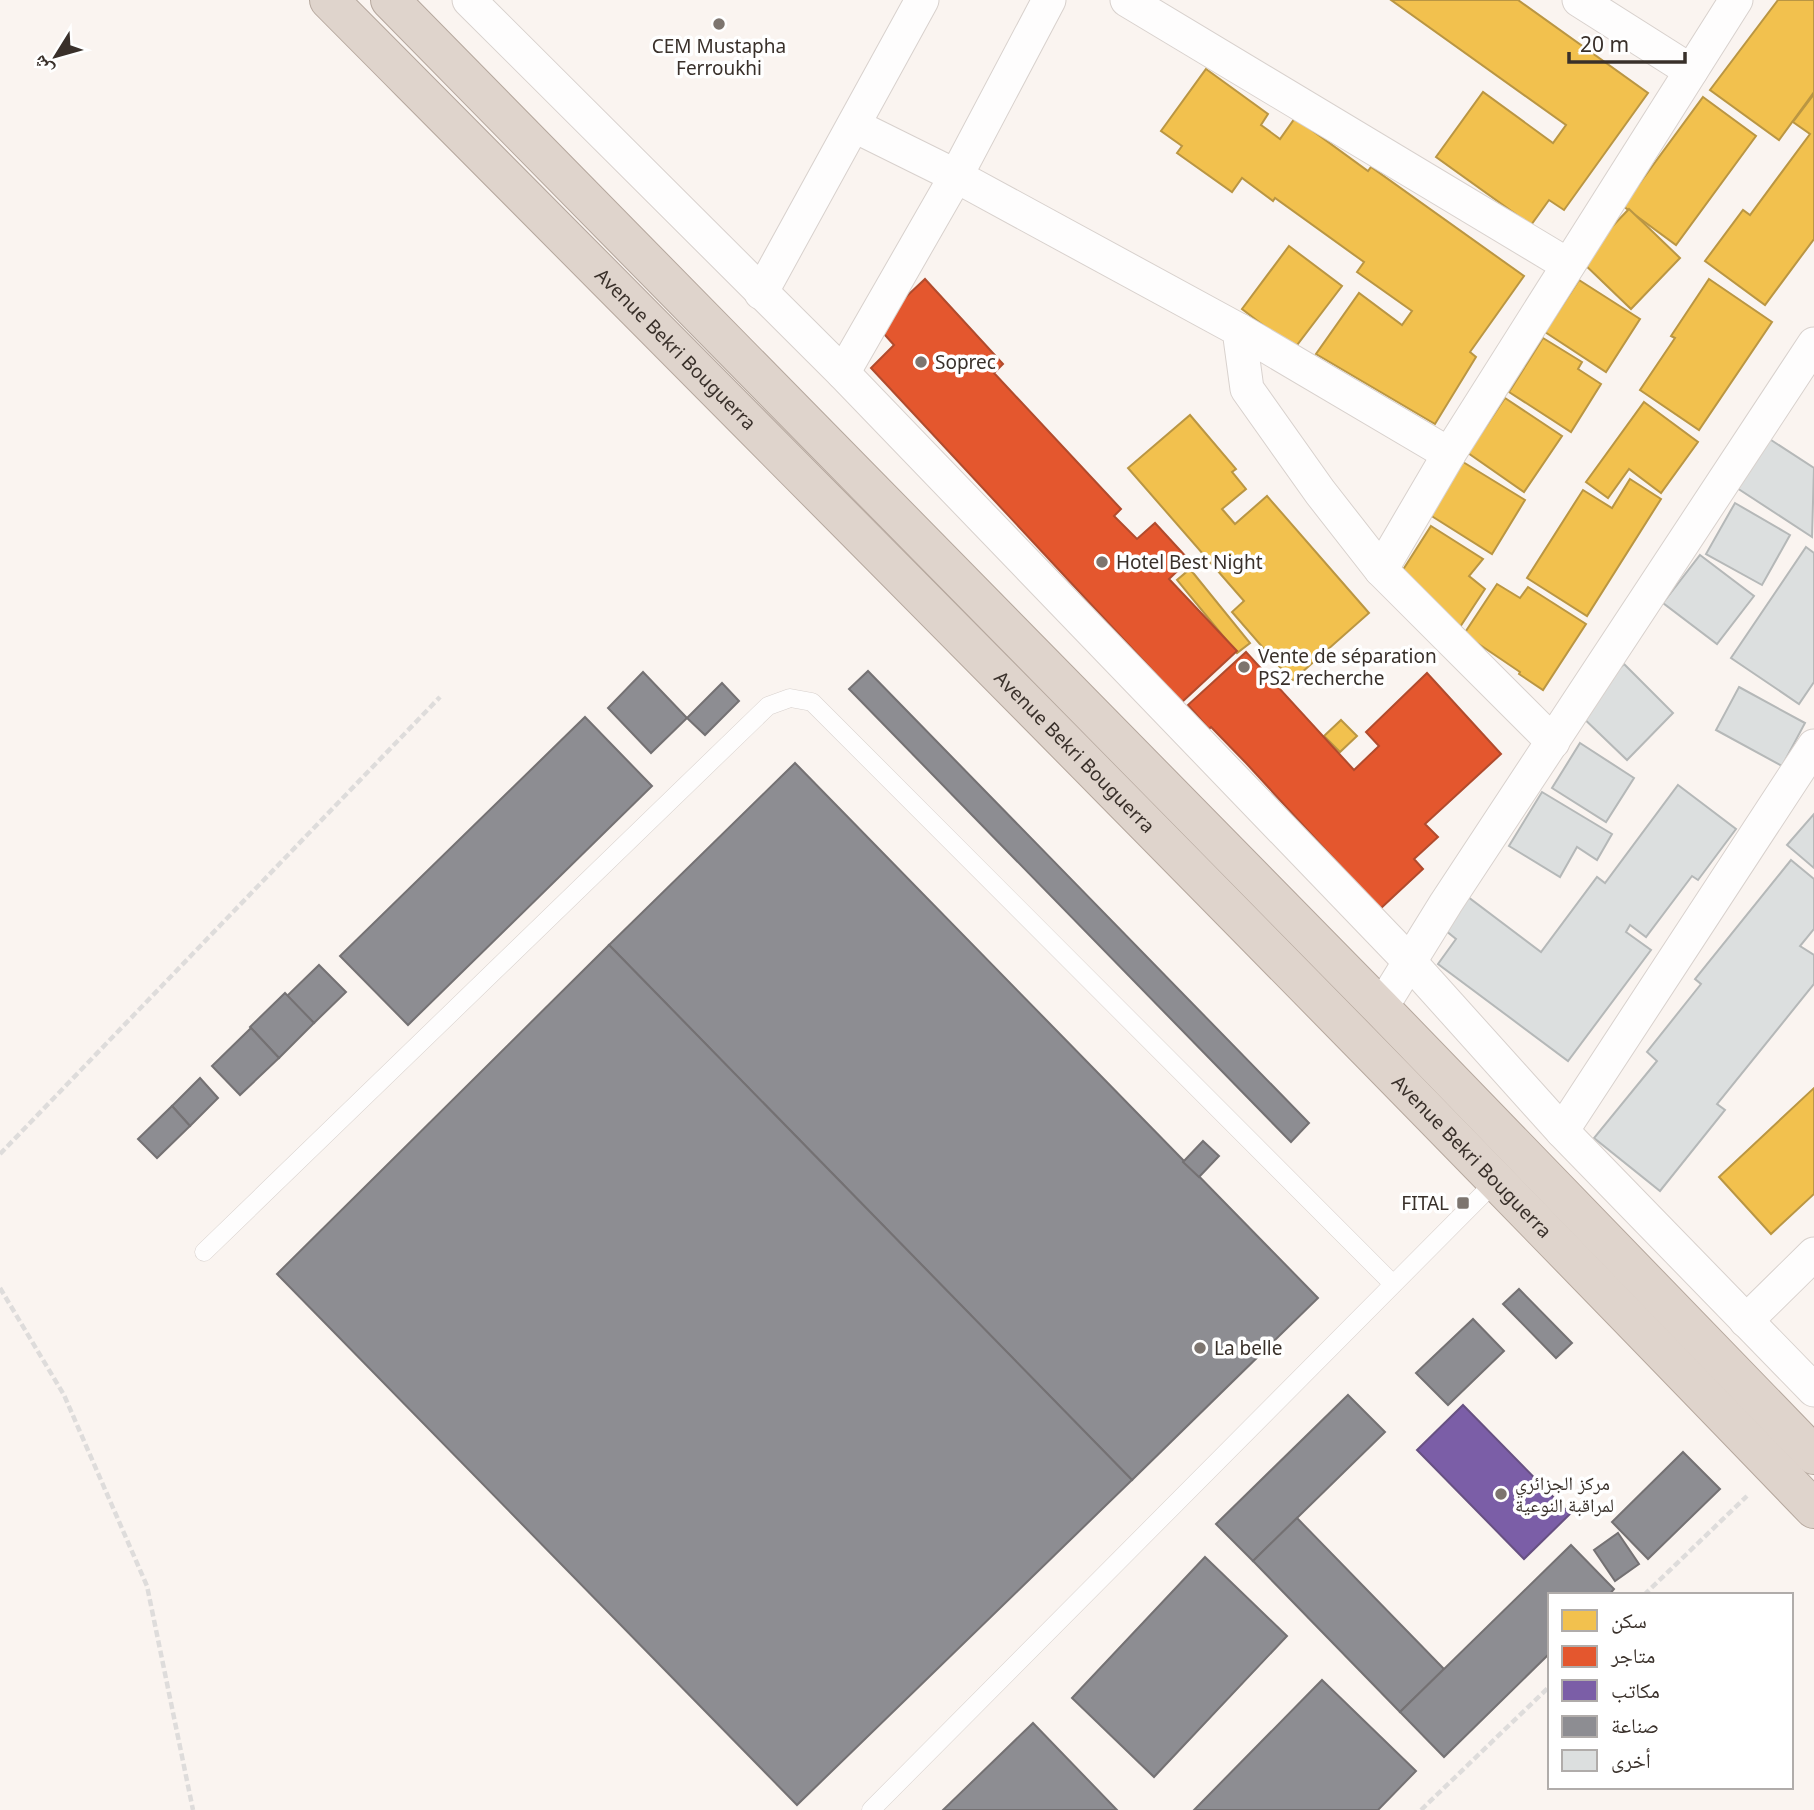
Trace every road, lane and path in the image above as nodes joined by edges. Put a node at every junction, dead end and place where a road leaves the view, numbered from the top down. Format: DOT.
graph roads {
  1 [pos="329,0"];
  2 [pos="390,0"];
  3 [pos="469,0"];
  4 [pos="922,0"];
  5 [pos="1049,0"];
  6 [pos="1127,0"];
  7 [pos="1579,0"];
  8 [pos="1735,0"];
  9 [pos="1691,71"];
  10 [pos="855,126"];
  11 [pos="956,176"];
  12 [pos="1568,265"];
  13 [pos="761,293"];
  14 [pos="1239,330"];
  15 [pos="1814,344"];
  16 [pos="843,373"];
  17 [pos="1449,454"];
  18 [pos="1381,570"];
  19 [pos="440,697"];
  20 [pos="1553,742"];
  21 [pos="1814,746"];
  22 [pos="1410,962"];
  23 [pos="1381,1007"];
  24 [pos="1562,1131"];
  25 [pos="0,1154"];
  26 [pos="1497,1180"];
  27 [pos="204,1252"];
  28 [pos="1814,1254"];
  29 [pos="1393,1284"];
  30 [pos="0,1288"];
  31 [pos="1746,1321"];
  32 [pos="1814,1391"];
  33 [pos="1814,1455"];
  34 [pos="1775,1468"];
  35 [pos="1814,1509"];
  36 [pos="1646,1593"];
  37 [pos="1548,1688"];
  38 [pos="193,1810"];
  39 [pos="871,1810"];
  40 [pos="1421,1810"];
  1 -- 26 [label="highway, Avenue Bekri Bouguerra"];
  2 -- 23 [label="highway, Avenue Bekri Bouguerra"];
  3 -- 13 [label="street"];
  4 -- 10 [label="street"];
  5 -- 11 [label="street"];
  6 -- 12 [label="street"];
  7 -- 9 [label="street"];
  8 -- 9 [label="street"];
  9 -- 12 [label="street"];
  10 -- 11 [label="street"];
  10 -- 13 [label="street"];
  11 -- 14 [label="street"];
  11 -- 16 [label="street"];
  12 -- 17 [label="street"];
  13 -- 16 [label="street"];
  14 -- 17 [label="street"];
  14 -- 18 [label="street"];
  15 -- 20 [label="street"];
  16 -- 22 [label="street"];
  17 -- 18 [label="street"];
  18 -- 20 [label="street"];
  19 -- 25 [label="path"];
  20 -- 22 [label="street"];
  21 -- 24 [label="street"];
  22 -- 23 [label="street"];
  22 -- 24 [label="street"];
  23 -- 33 [label="highway, Avenue Bekri Bouguerra"];
  24 -- 31 [label="street"];
  26 -- 29 [label="lane"];
  26 -- 34 [label="highway, Avenue Bekri Bouguerra"];
  27 -- 29 [label="lane"];
  28 -- 31 [label="street"];
  29 -- 39 [label="lane"];
  30 -- 38 [label="path"];
  31 -- 32 [label="street"];
  34 -- 35 [label="highway, Avenue Bekri Bouguerra"];
  34 -- 36 [label="path"];
  37 -- 40 [label="path"];
}
